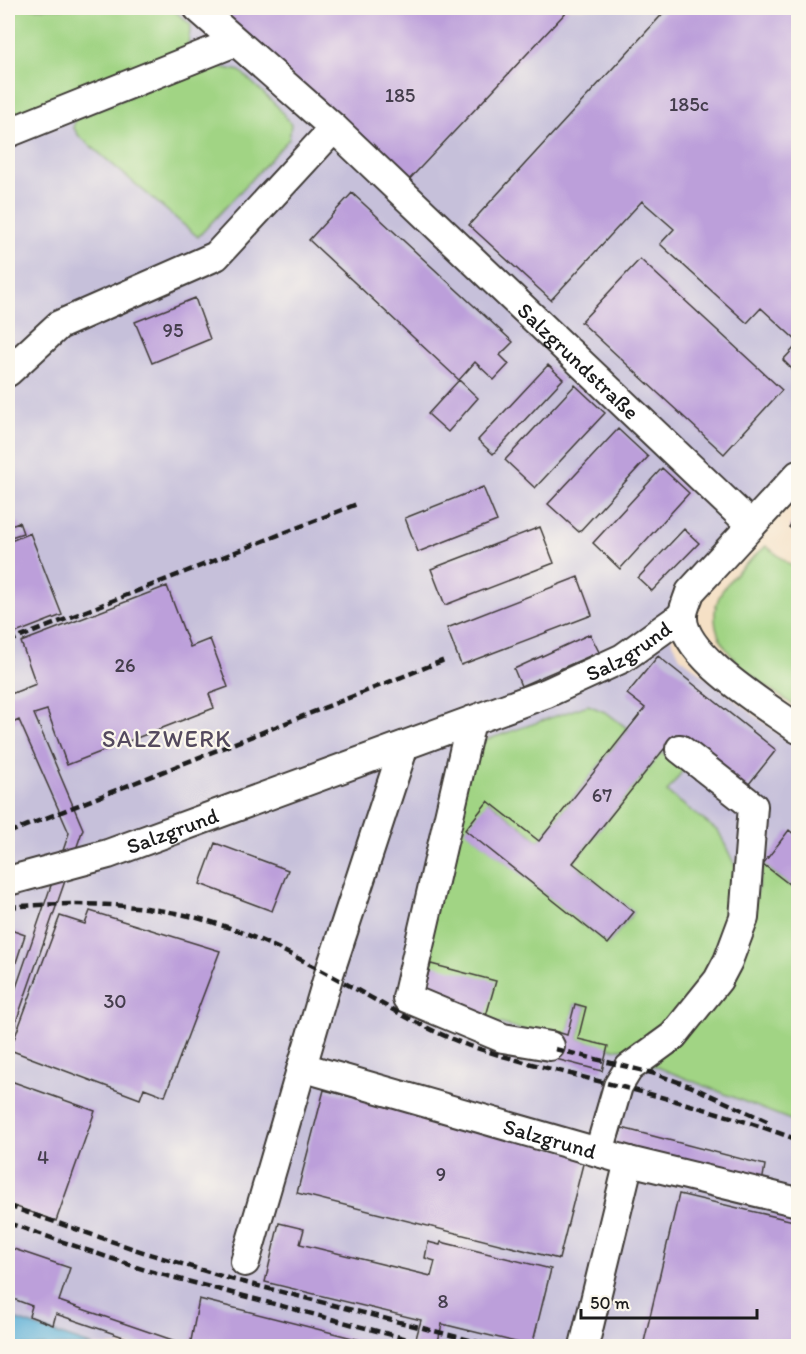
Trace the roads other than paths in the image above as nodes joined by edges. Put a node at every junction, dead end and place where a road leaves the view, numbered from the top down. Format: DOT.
graph roads {
  1 [pos="198,8"];
  2 [pos="235,42"];
  3 [pos="334,128"];
  4 [pos="8,133"];
  5 [pos="8,372"];
  6 [pos="798,475"];
  7 [pos="751,525"];
  8 [pos="683,615"];
  9 [pos="471,721"];
  10 [pos="798,729"];
  11 [pos="404,746"];
  12 [pos="680,749"];
  13 [pos="8,881"];
  14 [pos="550,1046"];
  15 [pos="302,1067"];
  16 [pos="599,1152"];
  17 [pos="629,1161"];
  18 [pos="798,1202"];
  19 [pos="245,1262"];
  20 [pos="584,1347"];
  1 -- 2 [label="street, Salzgrundstraße"];
  2 -- 3 [label="street, Salzgrundstraße"];
  2 -- 4 [label="street"];
  3 -- 5 [label="street"];
  3 -- 7 [label="street, Salzgrundstraße"];
  6 -- 7 [label="street"];
  7 -- 8 [label="street"];
  8 -- 9 [label="street, Salzgrund"];
  8 -- 10 [label="street"];
  9 -- 11 [label="street, Salzgrund"];
  9 -- 14 [label="street"];
  11 -- 13 [label="street, Salzgrund"];
  11 -- 15 [label="street"];
  12 -- 16 [label="street"];
  15 -- 16 [label="street, Salzgrund"];
  15 -- 19 [label="street"];
  16 -- 17 [label="street, Salzgrund"];
  17 -- 18 [label="street, Salzgrund"];
  17 -- 20 [label="street"];
}
